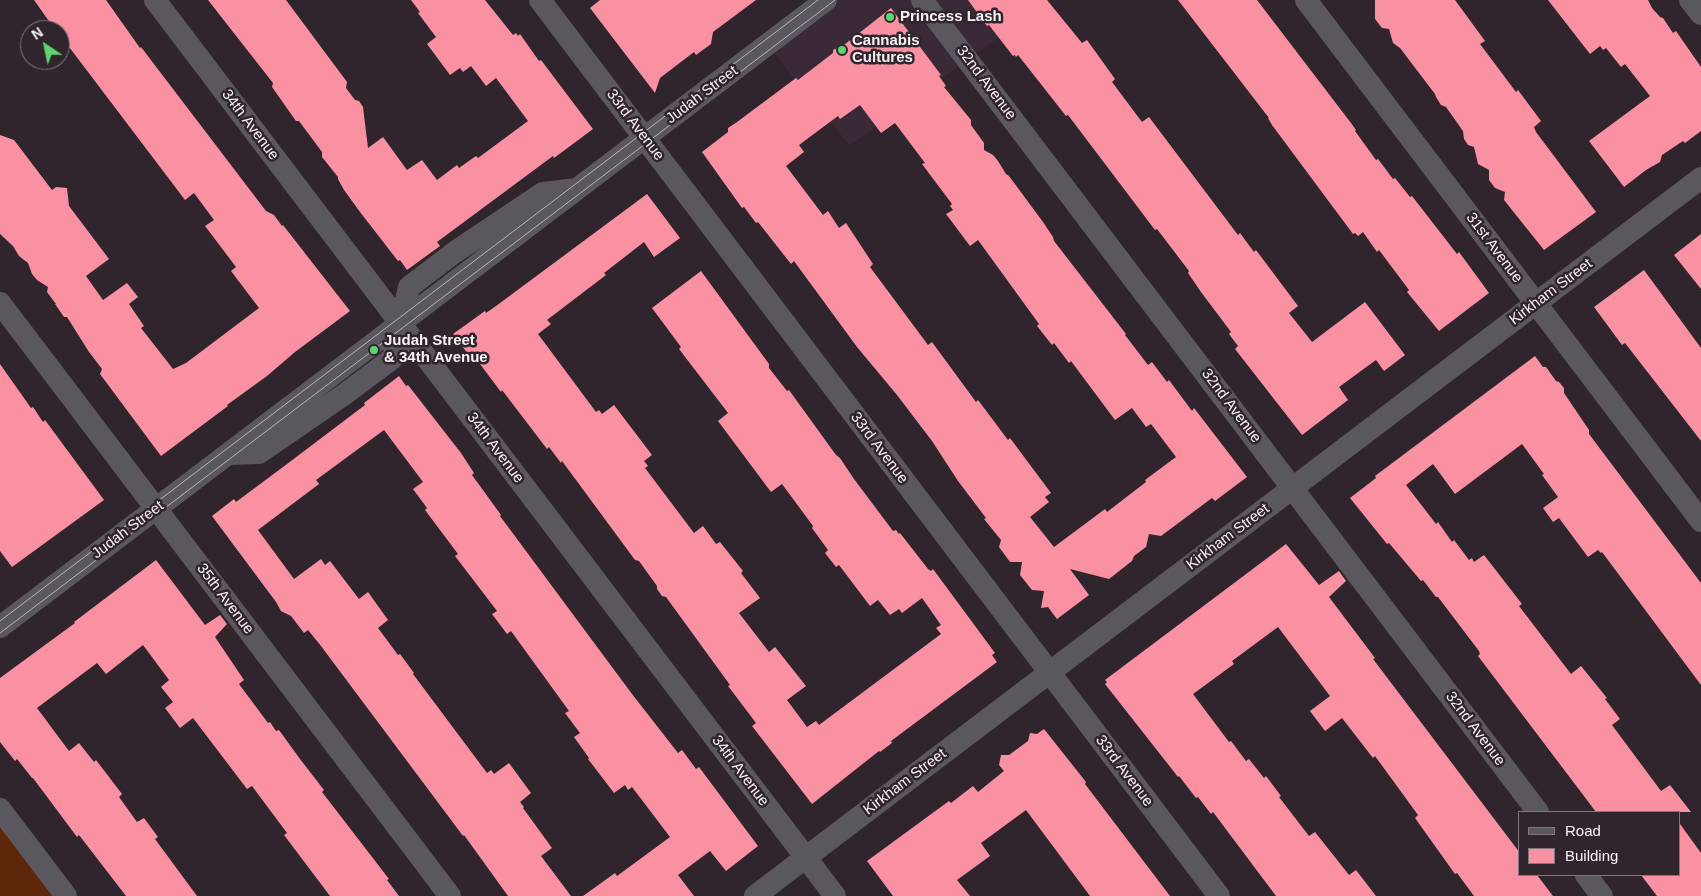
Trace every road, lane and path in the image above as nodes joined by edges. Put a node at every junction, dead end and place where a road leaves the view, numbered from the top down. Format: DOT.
graph roads {
  1 [pos="155,0"];
  2 [pos="540,0"];
  3 [pos="826,0"];
  4 [pos="922,0"];
  5 [pos="1306,0"];
  6 [pos="1690,0"];
  7 [pos="1701,14"];
  8 [pos="645,138"];
  9 [pos="1701,178"];
  10 [pos="0,303"];
  11 [pos="1536,304"];
  12 [pos="400,324"];
  13 [pos="1292,488"];
  14 [pos="156,509"];
  15 [pos="1701,521"];
  16 [pos="0,606"];
  17 [pos="28,606"];
  18 [pos="0,627"];
  19 [pos="1049,673"];
  20 [pos="0,808"];
  21 [pos="1537,811"];
  22 [pos="805,858"];
  23 [pos="1587,876"];
  24 [pos="66,896"];
  25 [pos="450,896"];
  26 [pos="755,896"];
  27 [pos="835,896"];
  28 [pos="1219,896"];
  29 [pos="1602,896"];
  1 -- 12 [label="street, 34th Avenue"];
  2 -- 8 [label="street, 33rd Avenue"];
  3 -- 8 [label="street, Judah Street"];
  4 -- 13 [label="street, 32nd Avenue"];
  5 -- 11 [label="street, 31st Avenue"];
  6 -- 7 [label="street"];
  8 -- 12 [label="street, Judah Street"];
  8 -- 19 [label="street, 33rd Avenue"];
  9 -- 11 [label="street, Kirkham Street"];
  10 -- 14 [label="street, 35th Avenue"];
  11 -- 13 [label="street, Kirkham Street"];
  11 -- 15 [label="street, 31st Avenue"];
  12 -- 14 [label="street, Judah Street"];
  12 -- 22 [label="street, 34th Avenue"];
  13 -- 19 [label="street, Kirkham Street"];
  13 -- 21 [label="street, 32nd Avenue"];
  14 -- 17 [label="street, Judah Street"];
  14 -- 25 [label="street, 35th Avenue"];
  16 -- 17 [label="street"];
  17 -- 18 [label="street, Judah Street"];
  19 -- 22 [label="street, Kirkham Street"];
  19 -- 28 [label="street, 33rd Avenue"];
  20 -- 24 [label="street"];
  22 -- 26 [label="street, Kirkham Street"];
  22 -- 27 [label="street, 34th Avenue"];
  23 -- 29 [label="street"];
}
